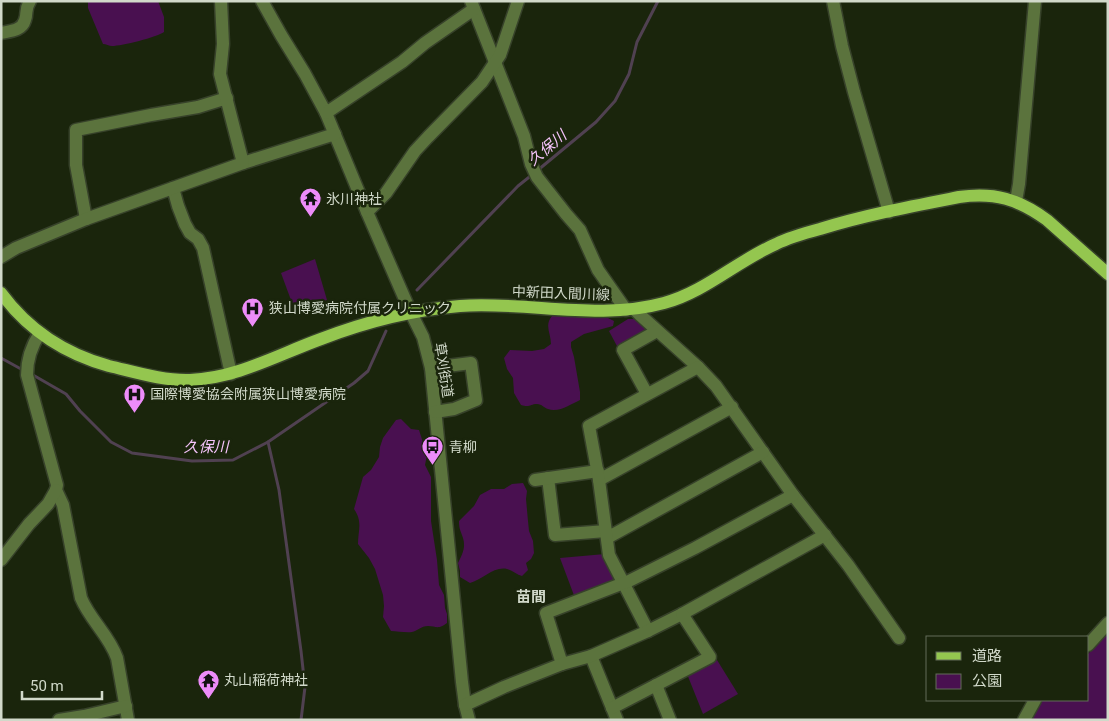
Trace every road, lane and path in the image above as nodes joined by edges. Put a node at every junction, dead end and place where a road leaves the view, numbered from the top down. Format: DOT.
graph roads {
  1 [pos="30,1"];
  2 [pos="221,1"];
  3 [pos="262,1"];
  4 [pos="518,1"];
  5 [pos="833,1"];
  6 [pos="1035,1"];
  7 [pos="473,5"];
  8 [pos="1,33"];
  9 [pos="495,63"];
  10 [pos="226,98"];
  11 [pos="326,113"];
  12 [pos="335,134"];
  13 [pos="243,163"];
  14 [pos="173,188"];
  15 [pos="1016,202"];
  16 [pos="367,212"];
  17 [pos="889,212"];
  18 [pos="86,219"];
  19 [pos="1,257"];
  20 [pos="1108,274"];
  21 [pos="1,293"];
  22 [pos="630,310"];
  23 [pos="410,314"];
  24 [pos="657,331"];
  25 [pos="40,333"];
  26 [pos="698,366"];
  27 [pos="431,368"];
  28 [pos="231,374"];
  29 [pos="647,394"];
  30 [pos="732,407"];
  31 [pos="435,412"];
  32 [pos="763,452"];
  33 [pos="598,476"];
  34 [pos="548,478"];
  35 [pos="535,480"];
  36 [pos="56,490"];
  37 [pos="793,495"];
  38 [pos="607,534"];
  39 [pos="825,536"];
  40 [pos="1,560"];
  41 [pos="623,583"];
  42 [pos="682,614"];
  43 [pos="1108,624"];
  44 [pos="648,631"];
  45 [pos="899,638"];
  46 [pos="1089,644"];
  47 [pos="591,656"];
  48 [pos="562,664"];
  49 [pos="656,685"];
  50 [pos="1034,701"];
  51 [pos="465,705"];
  52 [pos="126,706"];
  53 [pos="614,714"];
  54 [pos="58,720"];
  55 [pos="128,720"];
  56 [pos="469,720"];
  57 [pos="670,720"];
  58 [pos="1024,720"];
  1 -- 8 [label="street"];
  2 -- 10 [label="street"];
  3 -- 11 [label="street, 草刈街道"];
  4 -- 9 [label="street"];
  5 -- 17 [label="street"];
  6 -- 15 [label="street"];
  7 -- 9 [label="street"];
  7 -- 11 [label="street"];
  9 -- 16 [label="street"];
  9 -- 22 [label="street"];
  10 -- 13 [label="street"];
  10 -- 18 [label="street"];
  11 -- 12 [label="street, 草刈街道"];
  12 -- 13 [label="street"];
  12 -- 16 [label="street, 草刈街道"];
  13 -- 14 [label="street"];
  14 -- 18 [label="street"];
  14 -- 28 [label="street"];
  15 -- 17 [label="main road, 中新田入間川線"];
  15 -- 20 [label="main road, 中新田入間川線"];
  16 -- 23 [label="street, 草刈街道"];
  17 -- 22 [label="main road, 中新田入間川線"];
  18 -- 19 [label="street"];
  21 -- 25 [label="main road, 中新田入間川線"];
  22 -- 23 [label="main road, 中新田入間川線"];
  22 -- 24 [label="street"];
  23 -- 27 [label="street, 草刈街道"];
  23 -- 28 [label="main road, 中新田入間川線"];
  24 -- 26 [label="street"];
  24 -- 29 [label="street"];
  25 -- 28 [label="main road, 中新田入間川線"];
  25 -- 36 [label="street"];
  26 -- 29 [label="street"];
  26 -- 30 [label="street"];
  27 -- 31 [label="street, 草刈街道"];
  27 -- 31 [label="street"];
  29 -- 33 [label="street"];
  30 -- 32 [label="street"];
  30 -- 33 [label="street"];
  31 -- 51 [label="street, 草刈街道"];
  32 -- 37 [label="street"];
  32 -- 38 [label="street"];
  33 -- 34 [label="street"];
  33 -- 38 [label="street"];
  34 -- 35 [label="street"];
  34 -- 38 [label="street"];
  36 -- 40 [label="street"];
  36 -- 52 [label="street"];
  37 -- 39 [label="street"];
  37 -- 41 [label="street"];
  38 -- 41 [label="street"];
  39 -- 42 [label="street"];
  39 -- 45 [label="street"];
  41 -- 44 [label="street"];
  41 -- 48 [label="street"];
  42 -- 44 [label="street"];
  42 -- 49 [label="street"];
  43 -- 46 [label="street"];
  44 -- 47 [label="street"];
  47 -- 48 [label="street"];
  47 -- 53 [label="street"];
  48 -- 51 [label="street"];
  49 -- 53 [label="street"];
  49 -- 57 [label="street"];
  50 -- 58 [label="street"];
  51 -- 56 [label="street, 草刈街道"];
  52 -- 54 [label="street"];
  52 -- 55 [label="street"];
}
